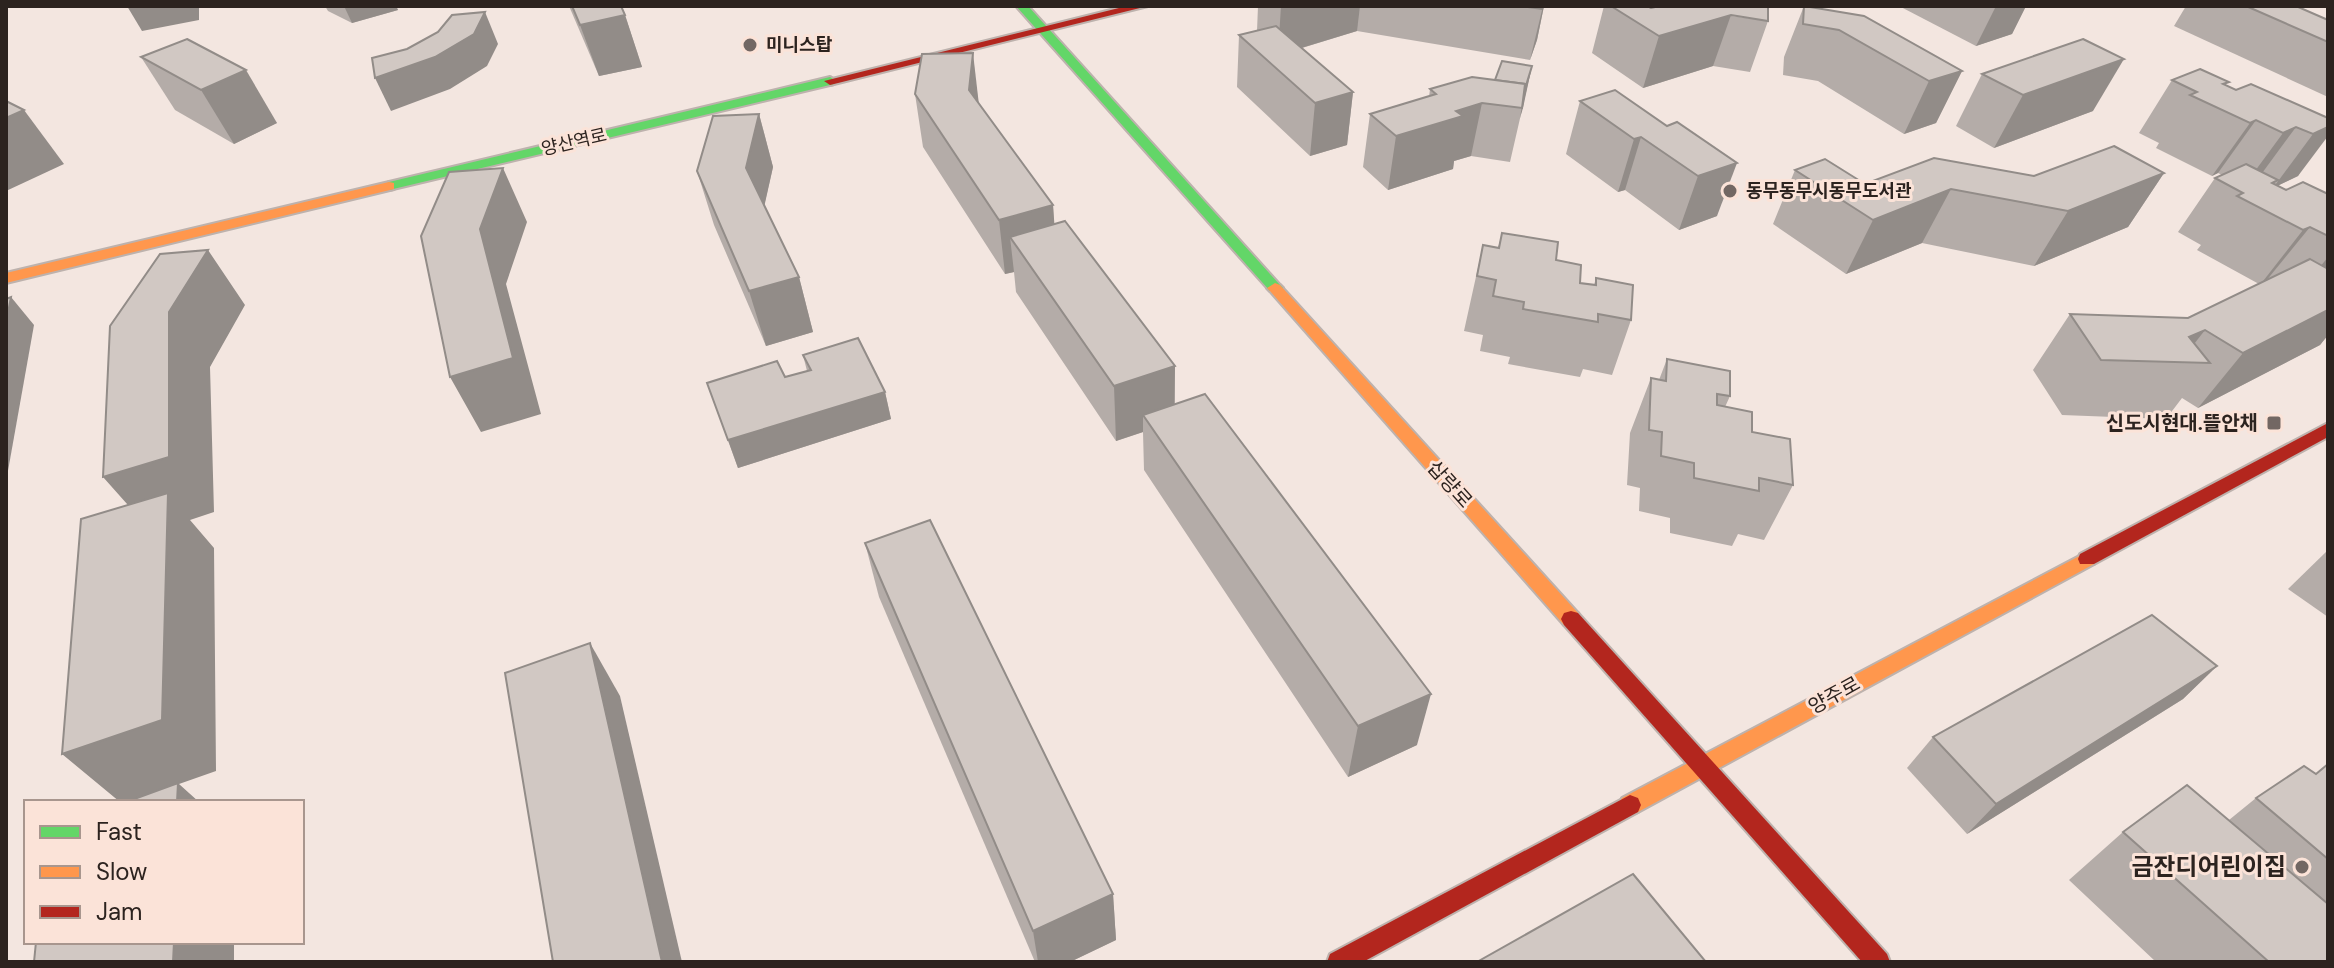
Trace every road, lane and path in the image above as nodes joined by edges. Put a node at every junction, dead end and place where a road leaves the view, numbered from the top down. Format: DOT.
graph roads {
  1 [pos="1022,6"];
  2 [pos="1142,6"];
  3 [pos="1043,30"];
  4 [pos="6,278"];
  5 [pos="2328,429"];
  6 [pos="1703,766"];
  7 [pos="1339,962"];
  8 [pos="1878,962"];
  1 -- 3 [label="street, 삽량로"];
  2 -- 3 [label="street, 양산역로"];
  3 -- 4 [label="street, 양산역로"];
  3 -- 6 [label="street, 삽량로"];
  5 -- 6 [label="street, 양주로"];
  6 -- 7 [label="street, 양주로"];
  6 -- 8 [label="street, 삽량로"];
}
